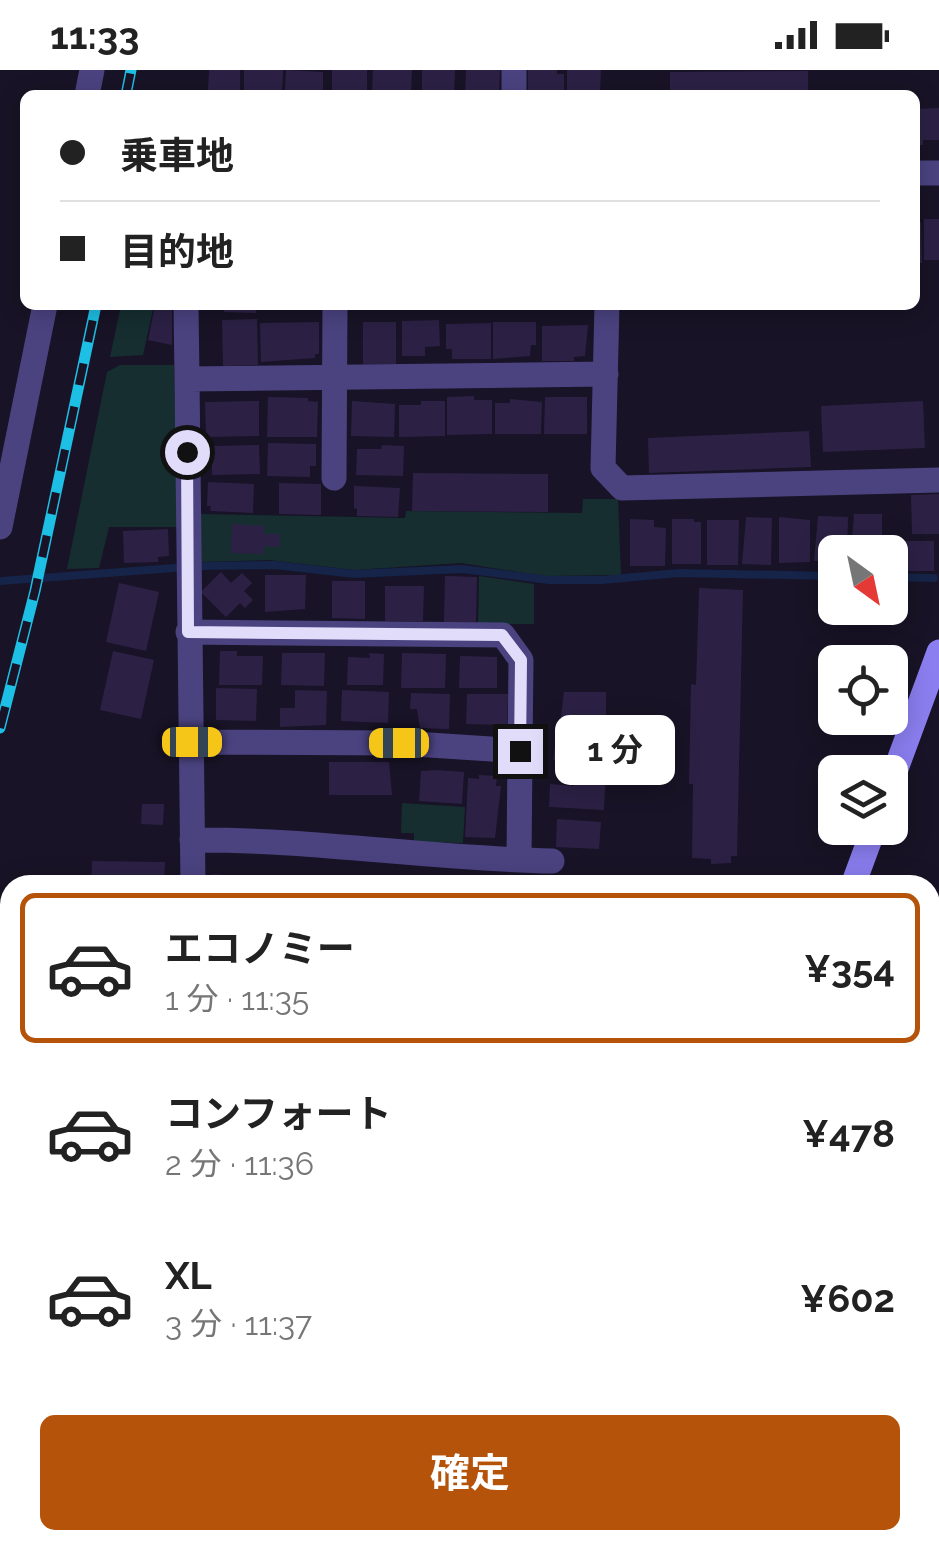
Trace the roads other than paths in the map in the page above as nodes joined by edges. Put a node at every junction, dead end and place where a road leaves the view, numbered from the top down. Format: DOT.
graph roads {
  1 [pos="44,310"];
  2 [pos="186,310"];
  3 [pos="335,310"];
  4 [pos="607,310"];
  5 [pos="606,374"];
  6 [pos="187,378"];
  7 [pos="335,378"];
  8 [pos="334,478"];
  9 [pos="939,480"];
  10 [pos="0,527"];
  11 [pos="188,632"];
  12 [pos="939,652"];
  13 [pos="192,742"];
  14 [pos="520,751"];
  15 [pos="901,755"];
  16 [pos="192,840"];
  17 [pos="868,845"];
  18 [pos="518,860"];
  19 [pos="552,860"];
  20 [pos="193,875"];
  21 [pos="857,875"];
  1 -- 10 [label="street"];
  2 -- 6 [label="street"];
  3 -- 7 [label="street"];
  4 -- 5 [label="street"];
  5 -- 7 [label="street"];
  5 -- 9 [label="street"];
  6 -- 7 [label="street"];
  6 -- 11 [label="street"];
  7 -- 8 [label="street"];
  11 -- 13 [label="street"];
  11 -- 14 [label="street"];
  12 -- 15 [label="street"];
  13 -- 14 [label="street"];
  13 -- 16 [label="street"];
  14 -- 18 [label="street"];
  16 -- 18 [label="street"];
  16 -- 20 [label="street"];
  17 -- 21 [label="street"];
  18 -- 19 [label="street"];
}
